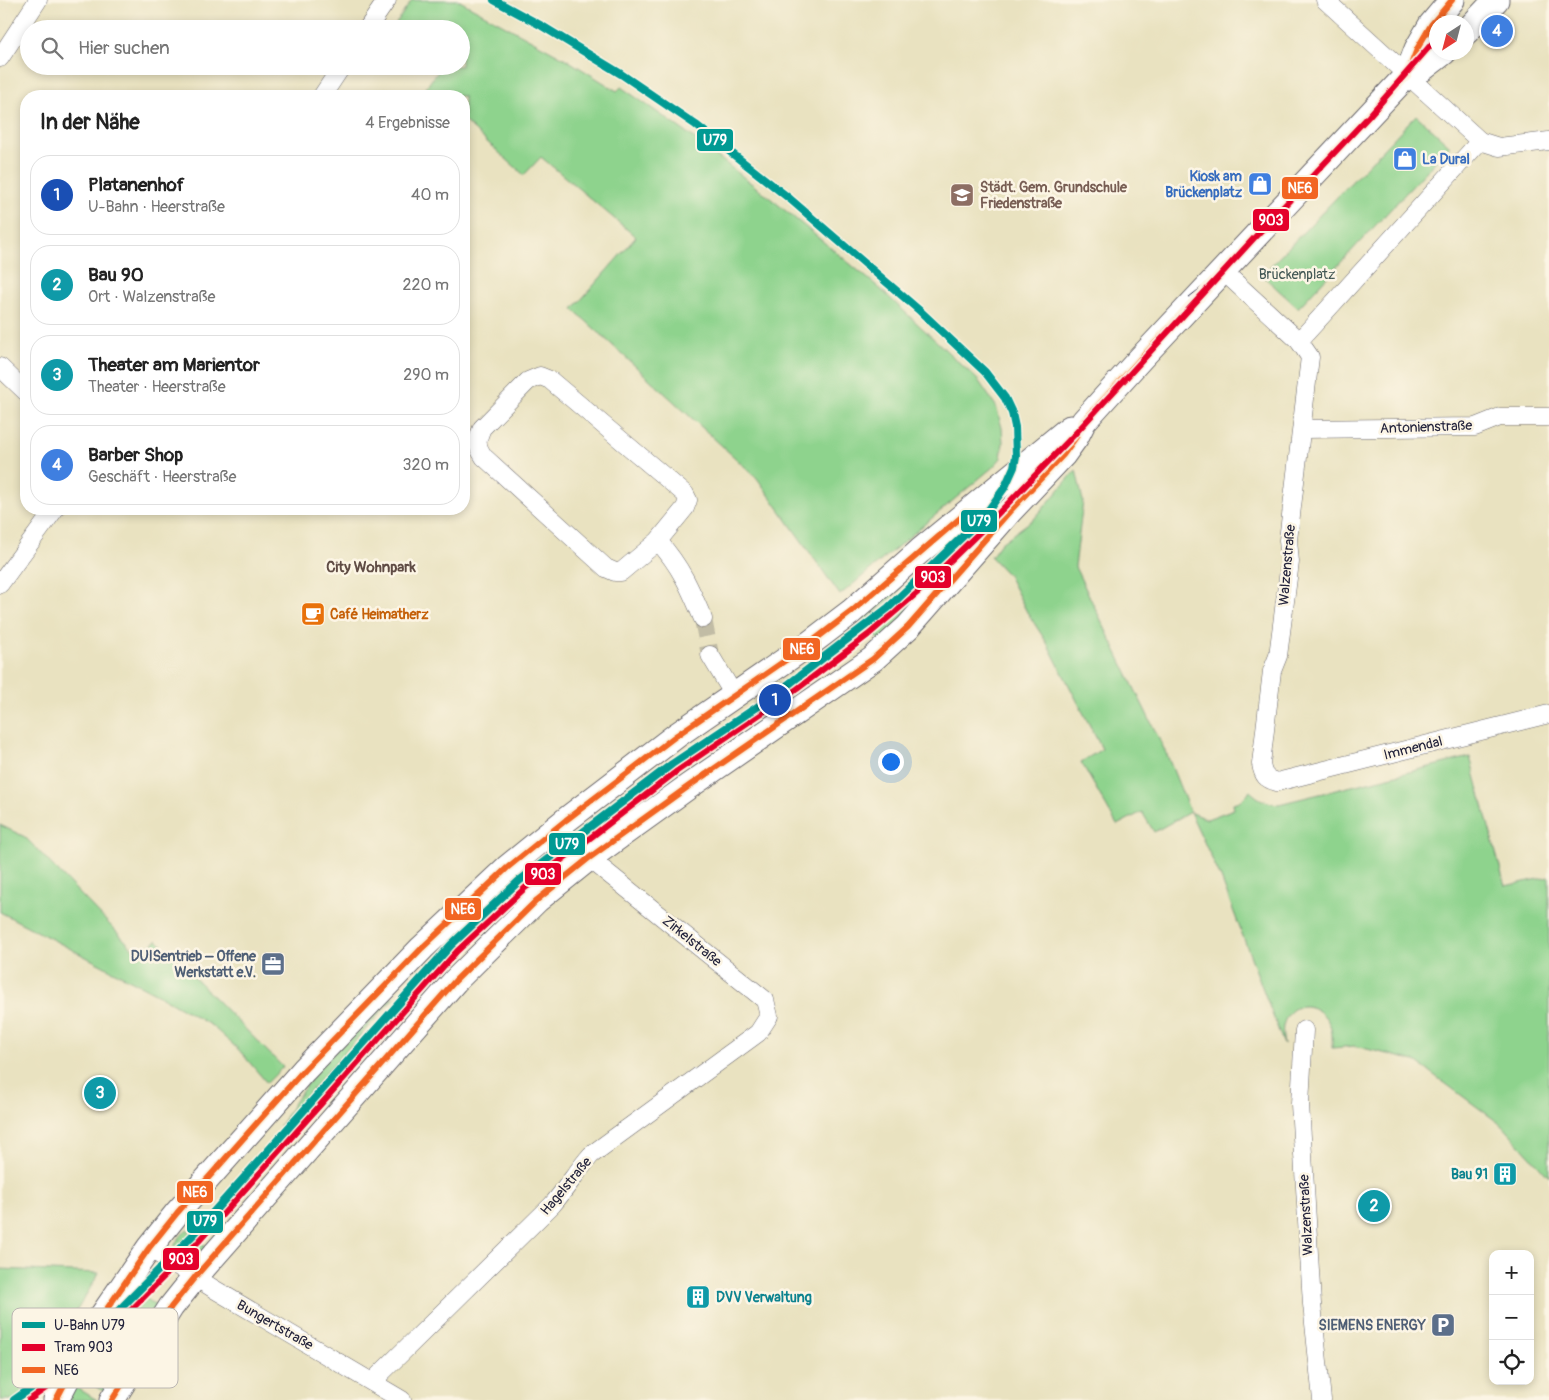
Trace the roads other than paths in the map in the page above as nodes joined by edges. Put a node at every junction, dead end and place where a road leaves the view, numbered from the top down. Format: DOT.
graph roads {
  1 [pos="38,0"];
  2 [pos="1325,0"];
  3 [pos="1452,0"];
  4 [pos="1496,0"];
  5 [pos="379,2"];
  6 [pos="25,20"];
  7 [pos="372,20"];
  8 [pos="1474,23"];
  9 [pos="20,27"];
  10 [pos="0,58"];
  11 [pos="1434,60"];
  12 [pos="336,75"];
  13 [pos="1407,75"];
  14 [pos="326,90"];
  15 [pos="1480,141"];
  16 [pos="1549,142"];
  17 [pos="1223,272"];
  18 [pos="1300,341"];
  19 [pos="0,367"];
  20 [pos="20,386"];
  21 [pos="1549,417"];
  22 [pos="1084,421"];
  23 [pos="1302,429"];
  24 [pos="51,515"];
  25 [pos="658,541"];
  26 [pos="0,584"];
  27 [pos="703,619"];
  28 [pos="710,655"];
  29 [pos="734,695"];
  30 [pos="1549,714"];
  31 [pos="1277,782"];
  32 [pos="589,858"];
  33 [pos="1304,1030"];
  34 [pos="758,1033"];
  35 [pos="149,1248"];
  36 [pos="195,1277"];
  37 [pos="108,1308"];
  38 [pos="170,1308"];
  39 [pos="372,1382"];
  40 [pos="62,1388"];
  41 [pos="120,1388"];
  42 [pos="56,1400"];
  43 [pos="112,1400"];
  44 [pos="402,1400"];
  45 [pos="1322,1400"];
  1 -- 6 [label="street"];
  2 -- 13 [label="street"];
  3 -- 13 [label="street"];
  4 -- 8 [label="street"];
  5 -- 7 [label="street"];
  9 -- 10 [label="street"];
  11 -- 13 [label="street"];
  12 -- 14 [label="street"];
  13 -- 15 [label="street"];
  13 -- 17 [label="street"];
  15 -- 16 [label="street"];
  15 -- 18 [label="street"];
  17 -- 18 [label="street"];
  17 -- 22 [label="street"];
  18 -- 23 [label="street, Walzenstraße"];
  19 -- 20 [label="street"];
  21 -- 23 [label="street, Antonienstraße"];
  22 -- 29 [label="street"];
  22 -- 32 [label="street"];
  23 -- 31 [label="street, Walzenstraße"];
  24 -- 26 [label="street"];
  25 -- 25 [label="street"];
  25 -- 27 [label="street"];
  28 -- 29 [label="street"];
  29 -- 35 [label="street"];
  30 -- 31 [label="street, Immendal"];
  32 -- 34 [label="street, Zirkelstraße"];
  32 -- 36 [label="street"];
  33 -- 45 [label="street, Walzenstraße"];
  34 -- 39 [label="street, Hagelstraße"];
  35 -- 36 [label="street, Bungertstraße"];
  35 -- 37 [label="street"];
  36 -- 38 [label="street"];
  36 -- 39 [label="street, Bungertstraße"];
  39 -- 44 [label="street, Bungertstraße"];
  40 -- 42 [label="street"];
  41 -- 43 [label="street"];
}
